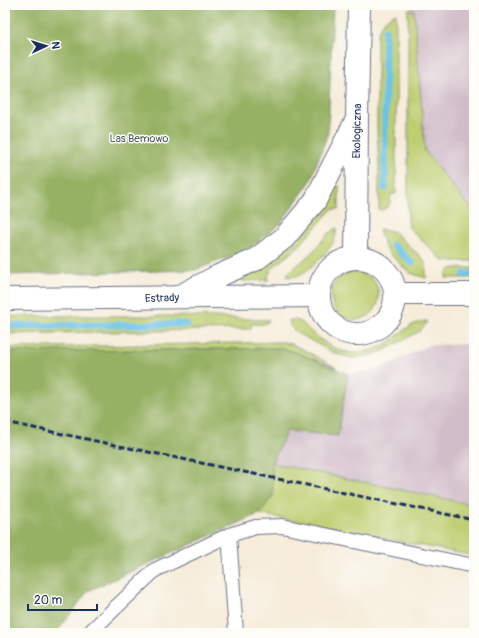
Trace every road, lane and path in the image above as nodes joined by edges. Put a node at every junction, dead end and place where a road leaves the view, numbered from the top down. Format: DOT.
graph roads {
  1 [pos="359,5"];
  2 [pos="357,119"];
  3 [pos="356,258"];
  4 [pos="395,294"];
  5 [pos="474,294"];
  6 [pos="318,296"];
  7 [pos="178,297"];
  8 [pos="5,299"];
  9 [pos="229,535"];
  10 [pos="474,566"];
  11 [pos="89,633"];
  12 [pos="236,633"];
  1 -- 2 [label="main road, Ekologiczna"];
  2 -- 3 [label="main road, Ekologiczna"];
  2 -- 7 [label="main road"];
  3 -- 4 [label="main road"];
  3 -- 6 [label="main road"];
  4 -- 5 [label="main road"];
  4 -- 6 [label="main road"];
  6 -- 7 [label="main road, Estrady"];
  7 -- 8 [label="main road, Estrady"];
  9 -- 10 [label="lane"];
  9 -- 11 [label="lane"];
  9 -- 12 [label="lane"];
}
